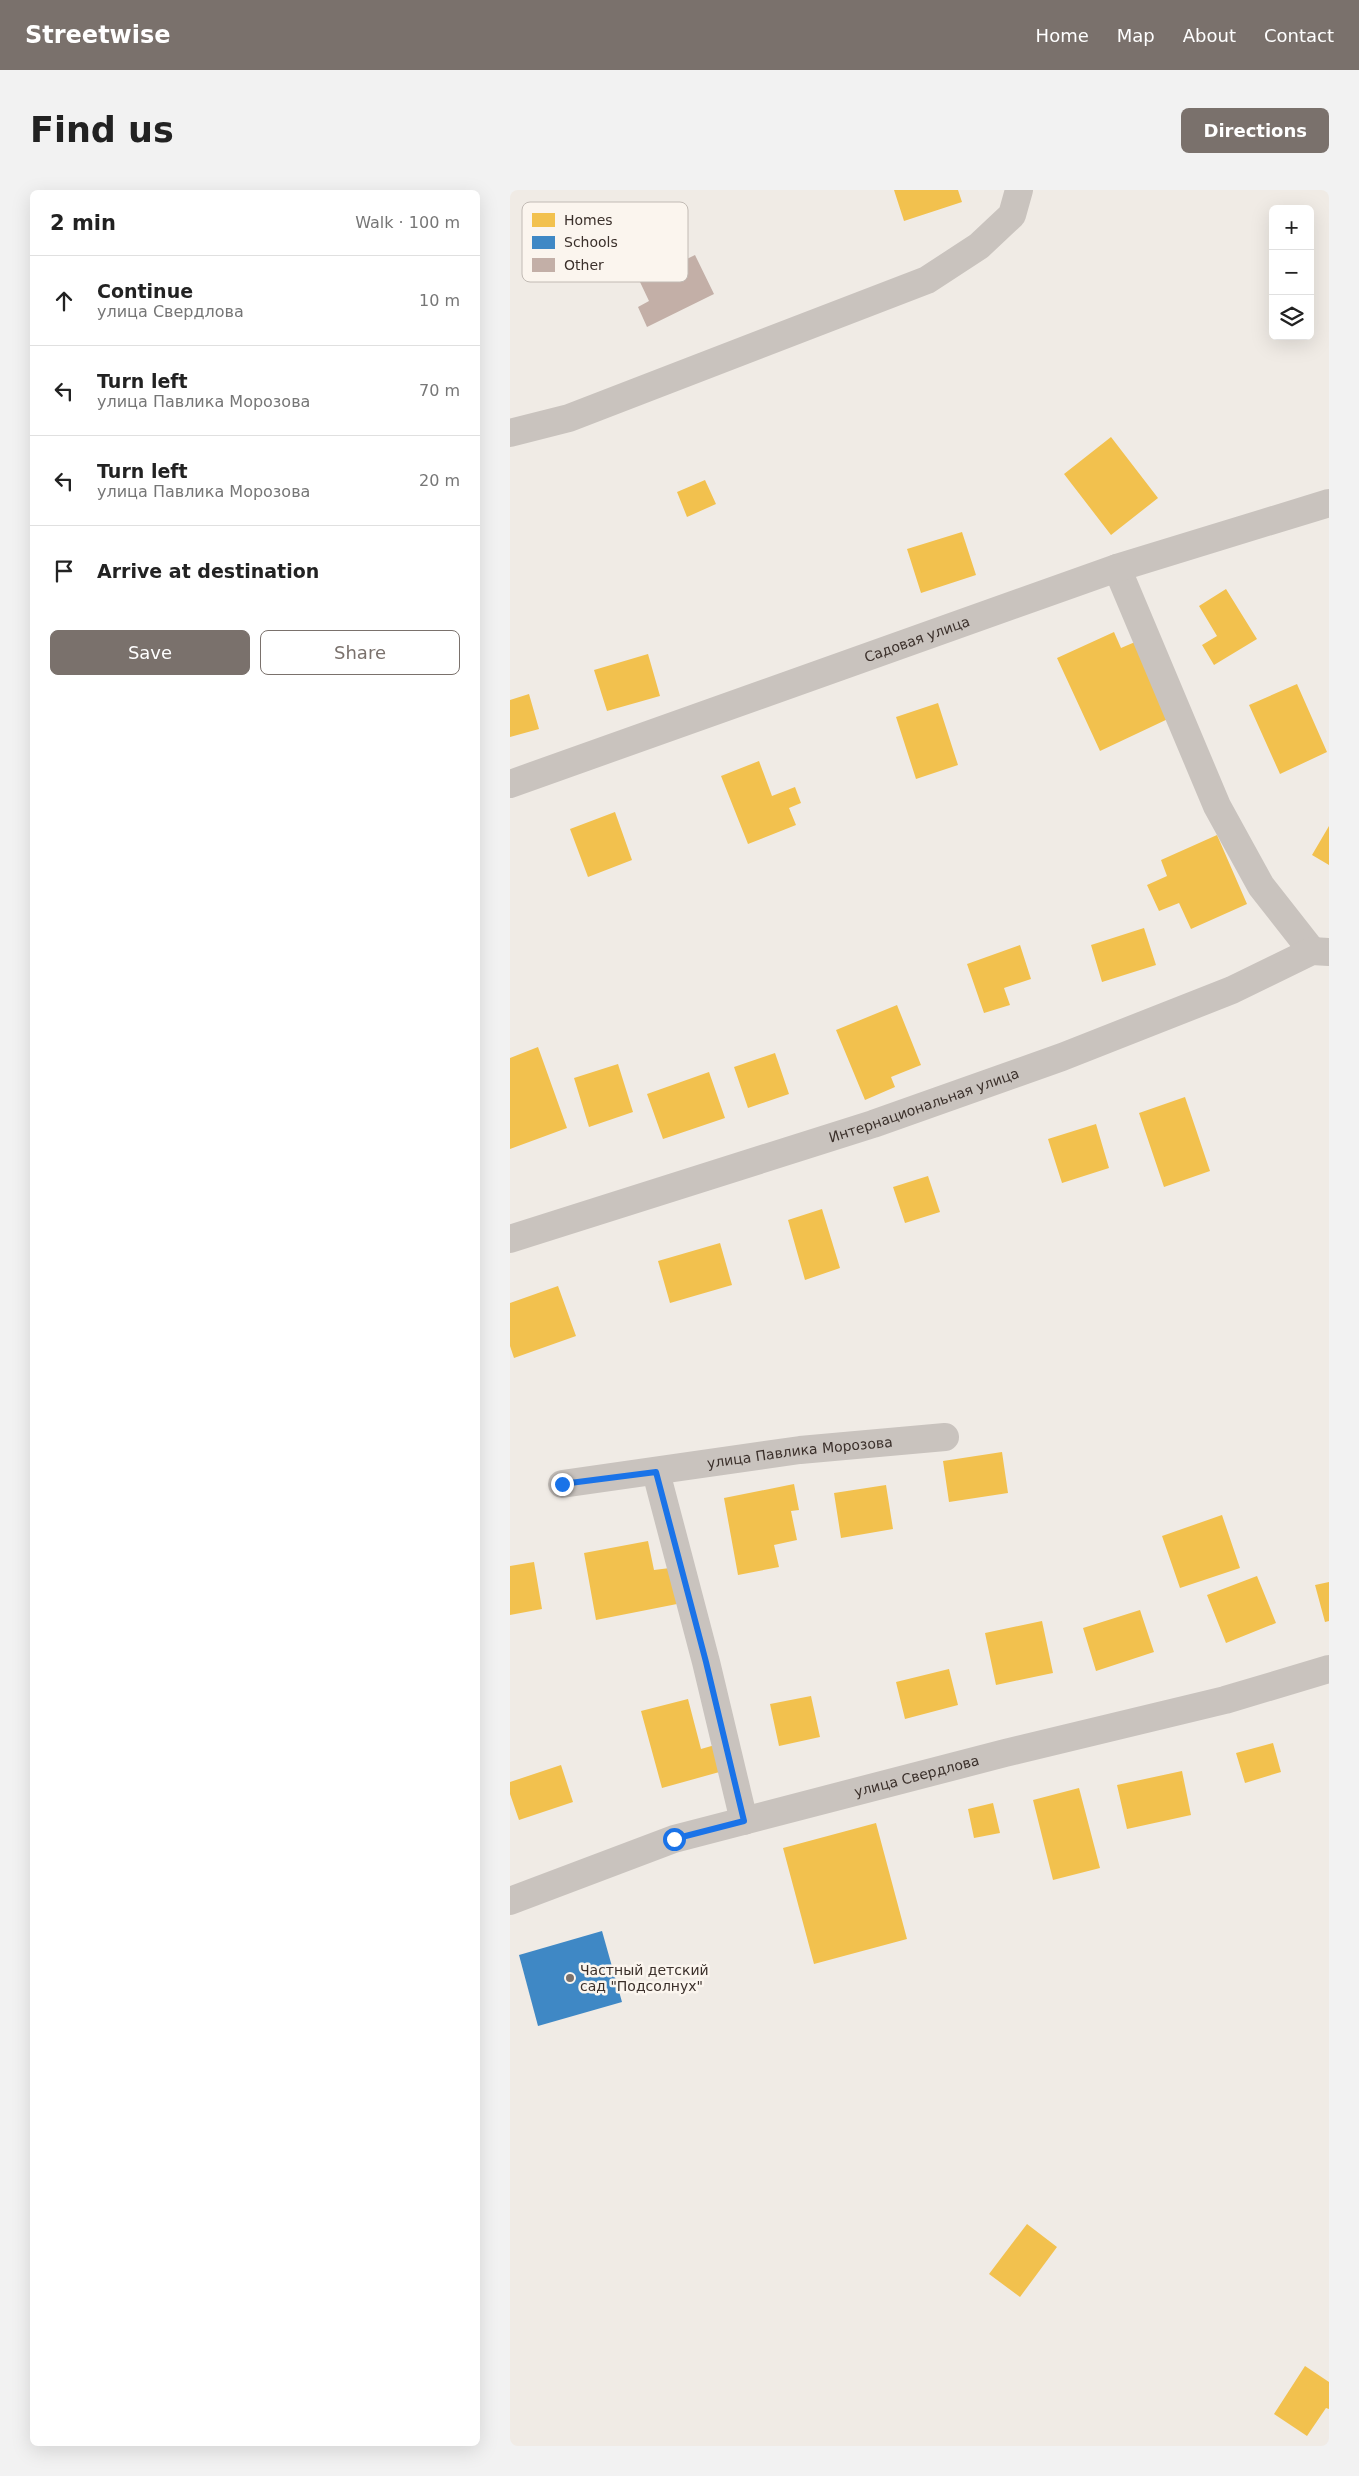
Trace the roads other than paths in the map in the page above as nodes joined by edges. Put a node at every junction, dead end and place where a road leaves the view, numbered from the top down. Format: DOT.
graph roads {
  1 [pos="1019,190"];
  2 [pos="510,433"];
  3 [pos="1329,503"];
  4 [pos="1118,568"];
  5 [pos="510,784"];
  6 [pos="1320,952"];
  7 [pos="510,1239"];
  8 [pos="945,1437"];
  9 [pos="656,1472"];
  10 [pos="562,1484"];
  11 [pos="1329,1669"];
  12 [pos="744,1821"];
  13 [pos="510,1901"];
  1 -- 2 [label="street"];
  3 -- 4 [label="street, Садовая улица"];
  4 -- 5 [label="street, Садовая улица"];
  4 -- 6 [label="street"];
  6 -- 7 [label="street, Интернациональная улица"];
  8 -- 9 [label="street, улица Павлика Морозова"];
  9 -- 10 [label="street, улица Павлика Морозова"];
  9 -- 12 [label="street"];
  11 -- 12 [label="street, улица Свердлова"];
  12 -- 13 [label="street, улица Свердлова"];
}
